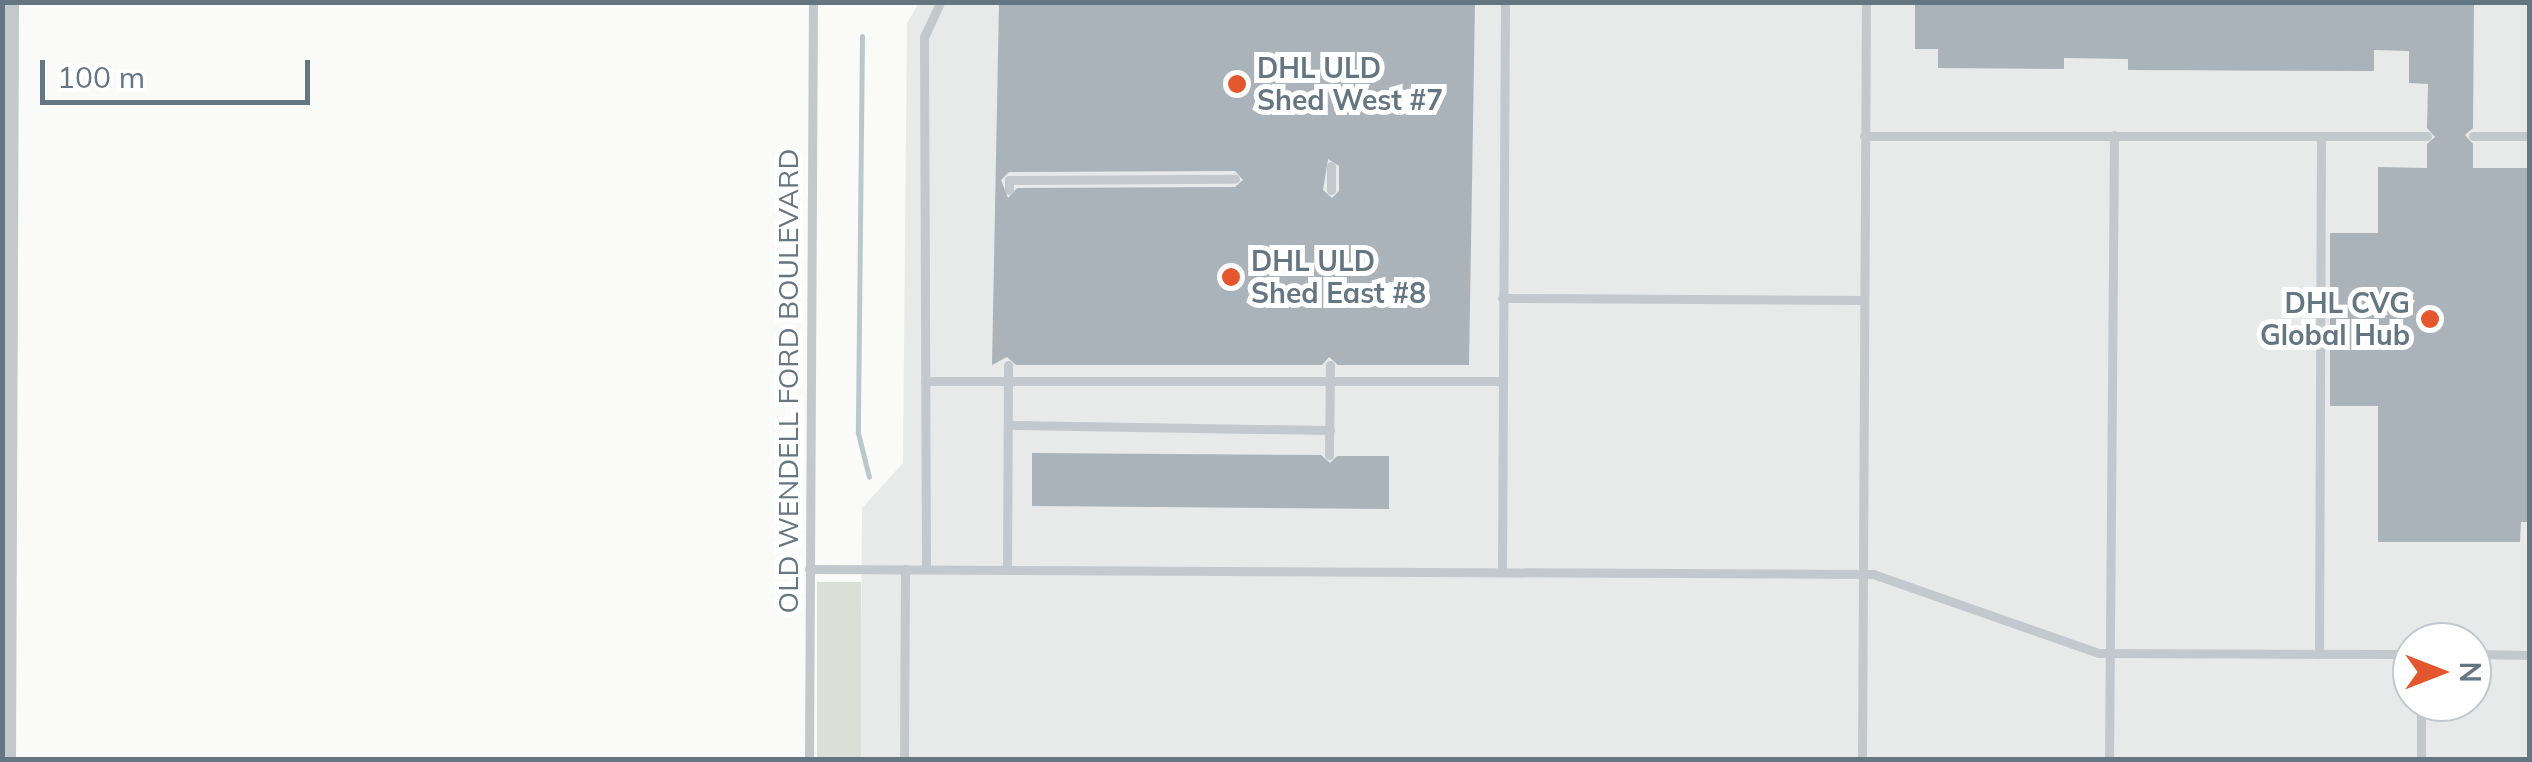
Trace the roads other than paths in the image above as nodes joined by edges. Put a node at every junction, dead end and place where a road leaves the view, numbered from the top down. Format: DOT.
graph roads {
  1 [pos="8,2"];
  2 [pos="813,2"];
  3 [pos="940,2"];
  4 [pos="1506,2"];
  5 [pos="1866,2"];
  6 [pos="2114,135"];
  7 [pos="1864,136"];
  8 [pos="2321,136"];
  9 [pos="2427,136"];
  10 [pos="2473,136"];
  11 [pos="2530,136"];
  12 [pos="1331,166"];
  13 [pos="1234,179"];
  14 [pos="1009,190"];
  15 [pos="1331,190"];
  16 [pos="5,268"];
  17 [pos="1502,298"];
  18 [pos="1864,300"];
  19 [pos="1008,365"];
  20 [pos="1330,365"];
  21 [pos="926,381"];
  22 [pos="1008,381"];
  23 [pos="1503,381"];
  24 [pos="1330,382"];
  25 [pos="1008,425"];
  26 [pos="1330,430"];
  27 [pos="1329,456"];
  28 [pos="809,569"];
  29 [pos="905,569"];
  30 [pos="926,569"];
  31 [pos="1007,569"];
  32 [pos="1502,572"];
  33 [pos="1863,574"];
  34 [pos="2110,653"];
  35 [pos="2319,654"];
  36 [pos="2392,654"];
  37 [pos="2492,654"];
  38 [pos="2530,654"];
  39 [pos="2421,722"];
  40 [pos="5,760"];
  41 [pos="809,760"];
  42 [pos="904,760"];
  43 [pos="1862,760"];
  44 [pos="2109,760"];
  45 [pos="2421,760"];
  1 -- 16 [label="street"];
  2 -- 28 [label="lane, OLD WENDELL FORD BOULEVARD"];
  3 -- 21 [label="lane"];
  4 -- 17 [label="lane"];
  5 -- 7 [label="lane"];
  6 -- 7 [label="lane"];
  6 -- 8 [label="lane"];
  6 -- 34 [label="lane"];
  7 -- 18 [label="lane"];
  8 -- 9 [label="lane"];
  8 -- 35 [label="lane"];
  10 -- 11 [label="lane"];
  12 -- 15 [label="lane"];
  13 -- 14 [label="lane"];
  16 -- 40 [label="street"];
  17 -- 18 [label="lane"];
  17 -- 23 [label="lane"];
  18 -- 33 [label="lane"];
  19 -- 22 [label="lane"];
  20 -- 24 [label="lane"];
  21 -- 22 [label="lane"];
  21 -- 30 [label="lane"];
  22 -- 24 [label="lane"];
  22 -- 25 [label="lane"];
  23 -- 24 [label="lane"];
  23 -- 32 [label="lane"];
  24 -- 26 [label="lane"];
  25 -- 26 [label="lane"];
  25 -- 31 [label="lane"];
  26 -- 27 [label="lane"];
  28 -- 29 [label="lane"];
  28 -- 41 [label="lane, OLD WENDELL FORD BOULEVARD"];
  29 -- 30 [label="lane"];
  29 -- 42 [label="lane"];
  30 -- 31 [label="lane"];
  31 -- 32 [label="lane"];
  32 -- 33 [label="lane"];
  33 -- 34 [label="lane"];
  33 -- 43 [label="lane"];
  34 -- 35 [label="lane"];
  34 -- 44 [label="lane"];
  35 -- 36 [label="lane"];
  37 -- 38 [label="lane"];
  39 -- 45 [label="lane"];
}
